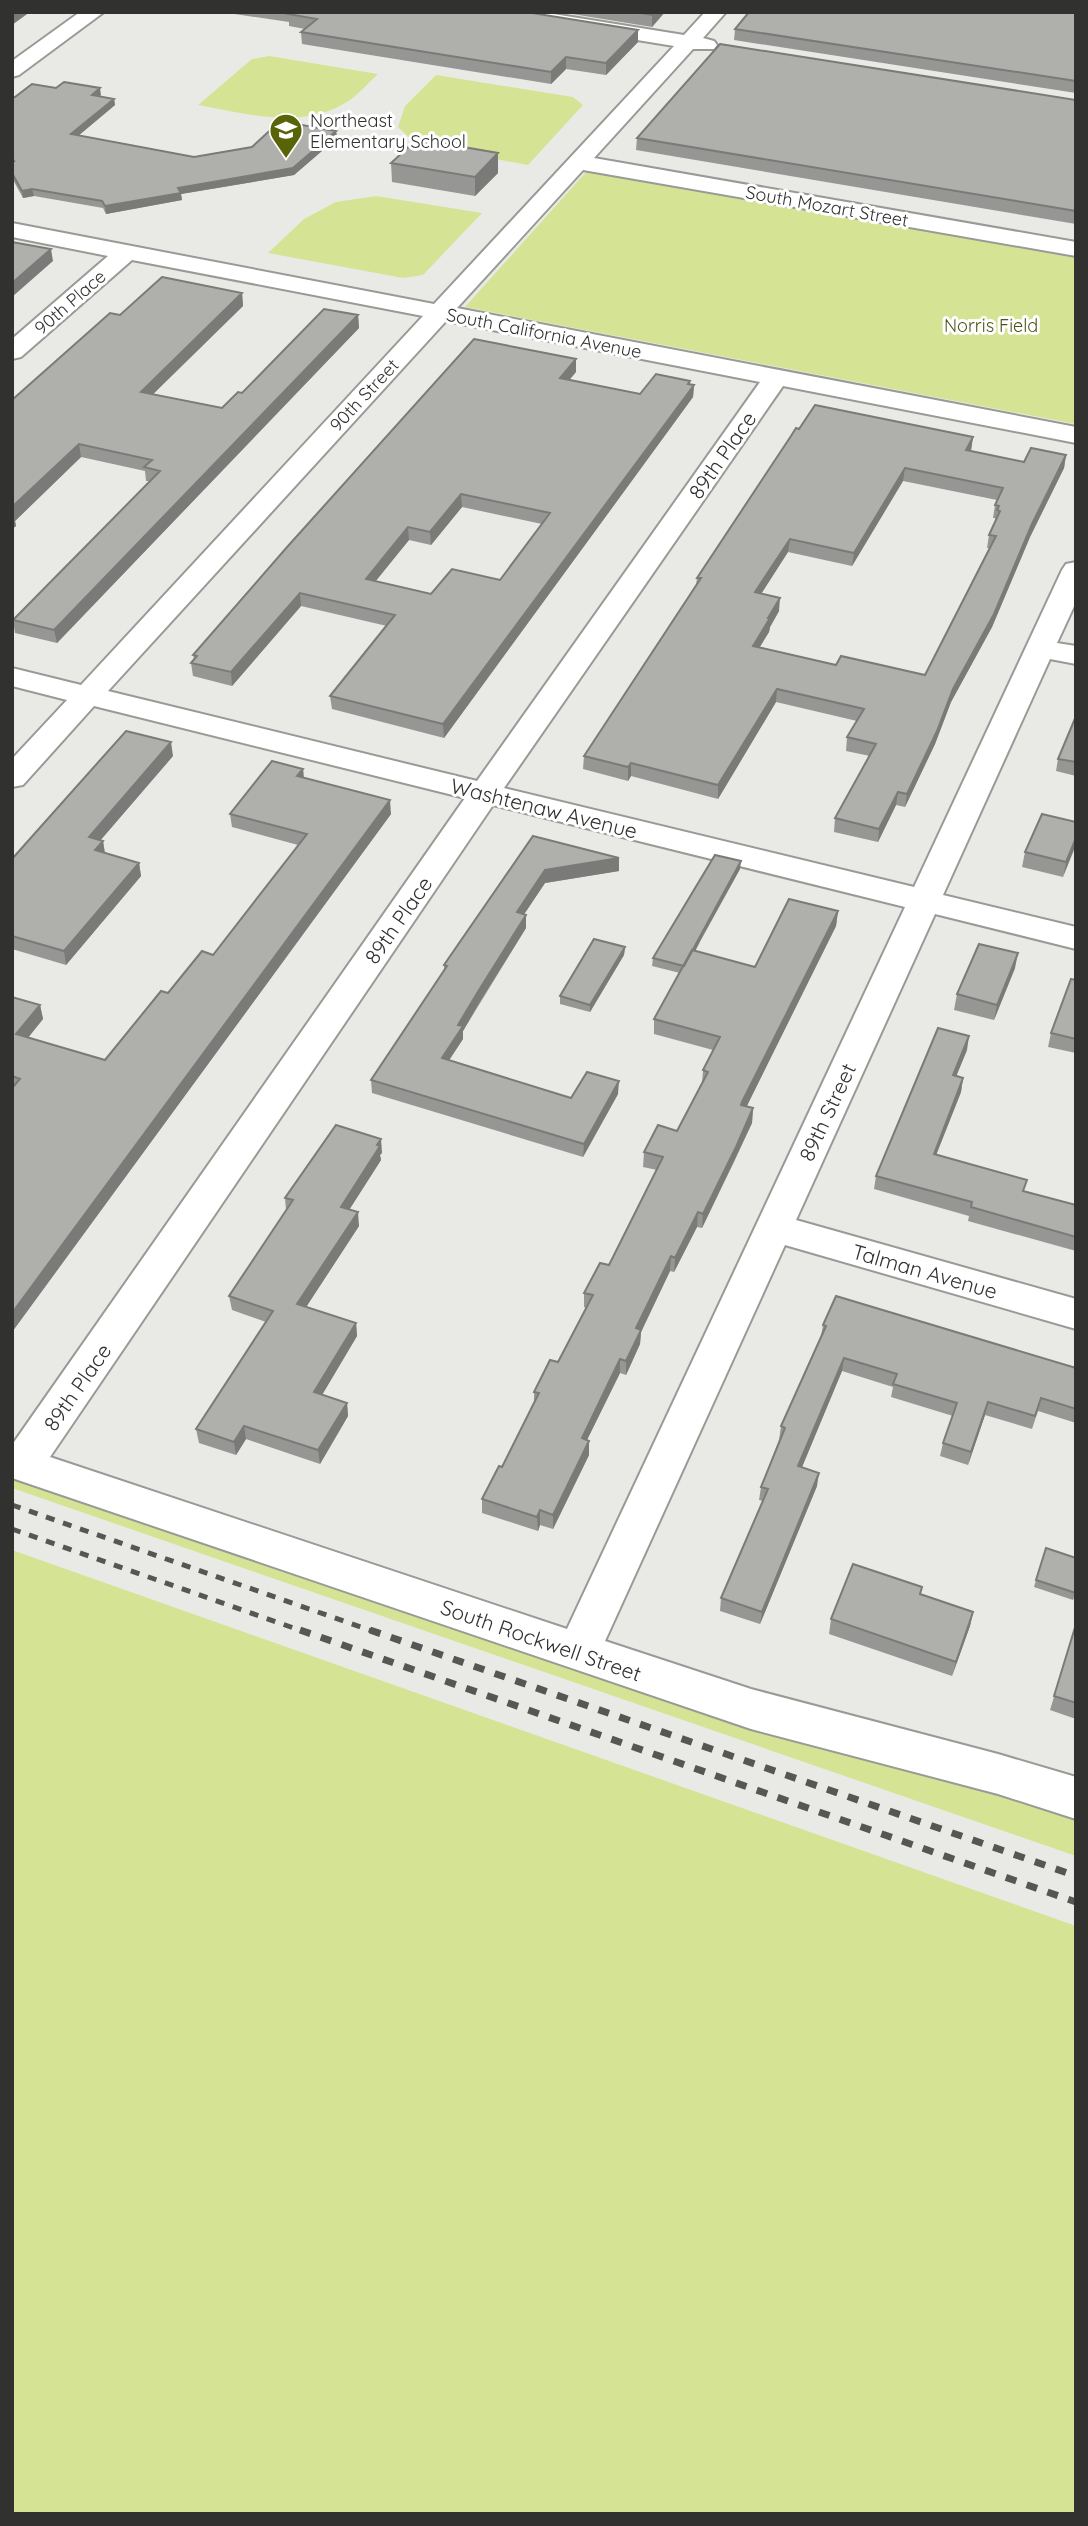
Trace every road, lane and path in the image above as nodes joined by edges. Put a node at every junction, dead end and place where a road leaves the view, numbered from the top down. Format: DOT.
graph roads {
  1 [pos="94,12"];
  2 [pos="502,12"];
  3 [pos="716,12"];
  4 [pos="689,42"];
  5 [pos="730,48"];
  6 [pos="13,70"];
  7 [pos="579,162"];
  8 [pos="12,230"];
  9 [pos="1076,249"];
  10 [pos="127,252"];
  11 [pos="439,312"];
  12 [pos="12,352"];
  13 [pos="776,378"];
  14 [pos="1076,435"];
  15 [pos="1076,570"];
  16 [pos="1040,648"];
  17 [pos="1076,655"];
  18 [pos="12,677"];
  19 [pos="88,696"];
  20 [pos="12,778"];
  21 [pos="485,793"];
  22 [pos="924,901"];
  23 [pos="1076,938"];
  24 [pos="774,1228"];
  25 [pos="1076,1314"];
  26 [pos="18,1463"];
  27 [pos="578,1653"];
  28 [pos="1076,1798"];
  1 -- 6 [label="street"];
  2 -- 4 [label="street"];
  3 -- 4 [label="street, 90th Street"];
  4 -- 5 [label="street"];
  4 -- 7 [label="street, 90th Street"];
  7 -- 9 [label="street, South Mozart Street"];
  7 -- 11 [label="street, 90th Street"];
  8 -- 10 [label="street, South California Avenue"];
  10 -- 11 [label="street, South California Avenue"];
  10 -- 12 [label="street, 90th Place"];
  11 -- 13 [label="street, South California Avenue"];
  11 -- 19 [label="street, 90th Street"];
  13 -- 14 [label="street, South California Avenue"];
  13 -- 21 [label="street, 89th Place"];
  15 -- 16 [label="street, 89th Street"];
  16 -- 17 [label="street"];
  16 -- 22 [label="street, 89th Street"];
  18 -- 19 [label="street, Washtenaw Avenue"];
  19 -- 20 [label="street, 90th Street"];
  19 -- 21 [label="street, Washtenaw Avenue"];
  21 -- 22 [label="street, Washtenaw Avenue"];
  21 -- 26 [label="street, 89th Place"];
  22 -- 23 [label="street, Washtenaw Avenue"];
  22 -- 24 [label="street, 89th Street"];
  24 -- 25 [label="street, Talman Avenue"];
  24 -- 27 [label="street, 89th Street"];
  26 -- 27 [label="street, South Rockwell Street"];
  27 -- 28 [label="street, South Rockwell Street"];
}
